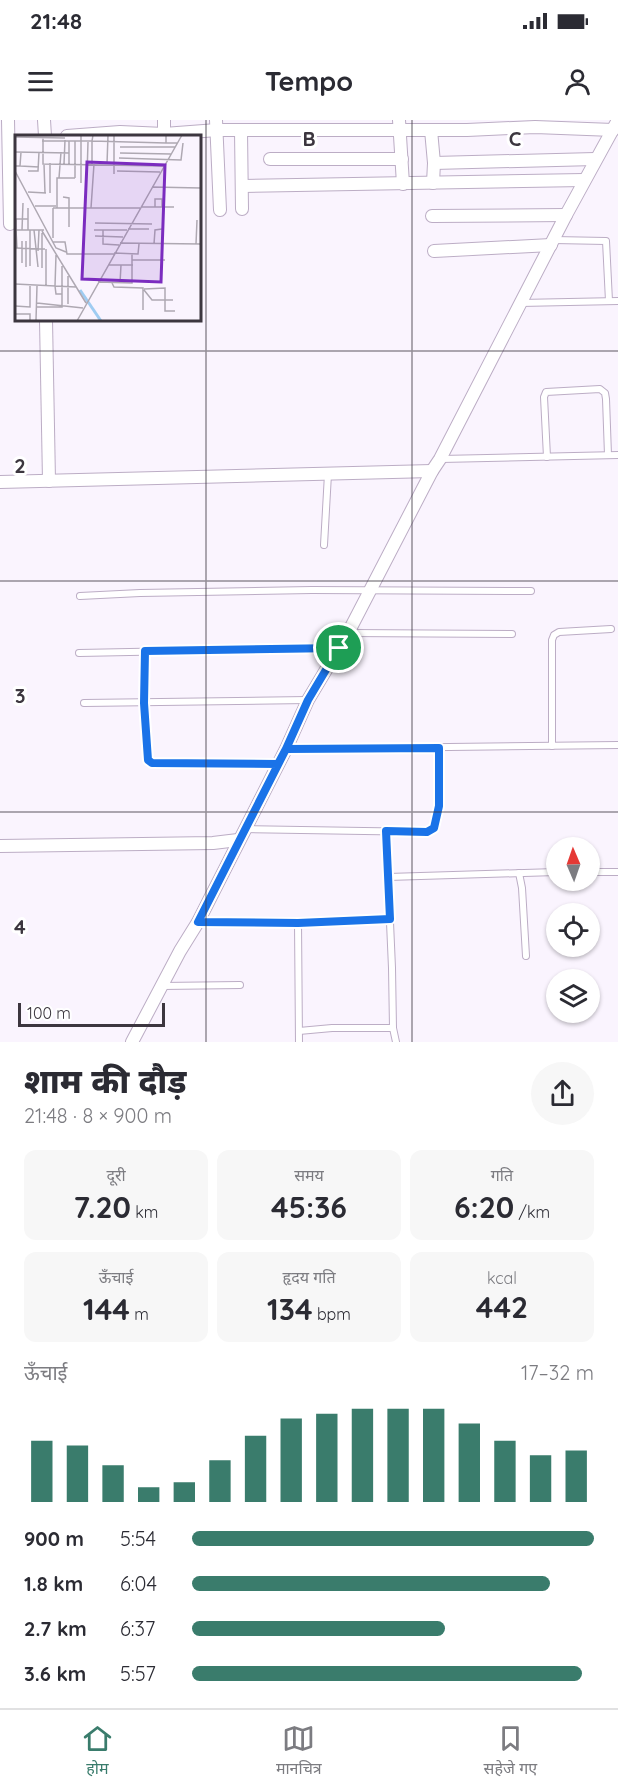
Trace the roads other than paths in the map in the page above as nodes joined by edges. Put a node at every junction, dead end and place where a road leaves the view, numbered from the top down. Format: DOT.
graph roads {
  1 [pos="8,120"];
  2 [pos="164,120"];
  3 [pos="501,124"];
  4 [pos="535,124"];
  5 [pos="217,125"];
  6 [pos="261,125"];
  7 [pos="399,125"];
  8 [pos="466,125"];
  9 [pos="615,125"];
  10 [pos="430,130"];
  11 [pos="241,131"];
  12 [pos="120,134"];
  13 [pos="164,134"];
  14 [pos="94,135"];
  15 [pos="8,138"];
  16 [pos="270,159"];
  17 [pos="402,159"];
  18 [pos="595,159"];
  19 [pos="434,163"];
  20 [pos="584,180"];
  21 [pos="432,183"];
  22 [pos="403,184"];
  23 [pos="242,197"];
  24 [pos="566,215"];
  25 [pos="432,216"];
  26 [pos="10,224"];
  27 [pos="553,242"];
  28 [pos="434,251"];
  29 [pos="609,301"];
  30 [pos="618,301"];
  31 [pos="520,303"];
  32 [pos="46,321"];
  33 [pos="608,455"];
  34 [pos="618,455"];
  35 [pos="547,457"];
  36 [pos="440,459"];
  37 [pos="432,471"];
  38 [pos="328,473"];
  39 [pos="49,481"];
  40 [pos="0,482"];
  41 [pos="324,545"];
  42 [pos="369,591"];
  43 [pos="531,591"];
  44 [pos="80,596"];
  45 [pos="612,629"];
  46 [pos="348,633"];
  47 [pos="512,634"];
  48 [pos="339,648"];
  49 [pos="145,651"];
  50 [pos="79,653"];
  51 [pos="308,700"];
  52 [pos="84,703"];
  53 [pos="144,703"];
  54 [pos="618,745"];
  55 [pos="552,746"];
  56 [pos="439,748"];
  57 [pos="286,749"];
  58 [pos="278,764"];
  59 [pos="386,831"];
  60 [pos="241,835"];
  61 [pos="0,846"];
  62 [pos="546,872"];
  63 [pos="600,872"];
  64 [pos="618,872"];
  65 [pos="519,873"];
  66 [pos="388,877"];
  67 [pos="390,919"];
  68 [pos="198,922"];
  69 [pos="298,923"];
  70 [pos="526,956"];
  71 [pos="240,985"];
  72 [pos="162,986"];
  73 [pos="393,1028"];
  74 [pos="299,1031"];
  75 [pos="132,1042"];
  76 [pos="299,1042"];
  77 [pos="396,1042"];
  1 -- 15 [label="street"];
  2 -- 13 [label="street"];
  3 -- 4 [label="street"];
  3 -- 8 [label="street"];
  4 -- 9 [label="street"];
  5 -- 11 [label="street"];
  5 -- 13 [label="street"];
  5 -- 23 [label="street"];
  6 -- 7 [label="street"];
  6 -- 11 [label="street"];
  7 -- 10 [label="street"];
  7 -- 17 [label="street"];
  8 -- 10 [label="street"];
  9 -- 18 [label="street"];
  10 -- 19 [label="street"];
  11 -- 23 [label="street"];
  12 -- 13 [label="street"];
  12 -- 14 [label="street"];
  15 -- 26 [label="street"];
  16 -- 17 [label="street"];
  17 -- 22 [label="street"];
  18 -- 19 [label="street"];
  18 -- 20 [label="street"];
  19 -- 21 [label="street"];
  20 -- 21 [label="street"];
  20 -- 24 [label="street"];
  21 -- 22 [label="street"];
  22 -- 23 [label="street"];
  24 -- 25 [label="street"];
  24 -- 27 [label="street"];
  27 -- 28 [label="street"];
  27 -- 29 [label="lane"];
  27 -- 31 [label="street"];
  29 -- 30 [label="lane"];
  29 -- 31 [label="lane"];
  31 -- 36 [label="street"];
  32 -- 39 [label="street"];
  33 -- 34 [label="lane"];
  33 -- 35 [label="lane"];
  33 -- 35 [label="lane"];
  35 -- 36 [label="lane"];
  36 -- 37 [label="street"];
  37 -- 38 [label="street"];
  37 -- 42 [label="street"];
  38 -- 39 [label="street"];
  38 -- 41 [label="lane"];
  39 -- 40 [label="street"];
  42 -- 43 [label="lane"];
  42 -- 44 [label="lane"];
  42 -- 46 [label="street"];
  45 -- 55 [label="lane"];
  46 -- 47 [label="lane"];
  46 -- 48 [label="street"];
  48 -- 49 [label="lane"];
  48 -- 51 [label="street"];
  49 -- 50 [label="lane"];
  49 -- 53 [label="lane"];
  51 -- 53 [label="lane"];
  51 -- 57 [label="street"];
  52 -- 53 [label="lane"];
  53 -- 58 [label="lane"];
  54 -- 55 [label="lane"];
  55 -- 56 [label="lane"];
  56 -- 57 [label="lane"];
  56 -- 59 [label="lane"];
  57 -- 58 [label="street"];
  58 -- 60 [label="street"];
  59 -- 60 [label="lane"];
  59 -- 66 [label="lane"];
  60 -- 61 [label="street"];
  60 -- 68 [label="street"];
  62 -- 65 [label="lane"];
  63 -- 64 [label="lane"];
  65 -- 66 [label="lane"];
  65 -- 70 [label="lane"];
  66 -- 67 [label="lane"];
  67 -- 69 [label="lane"];
  67 -- 73 [label="lane"];
  68 -- 69 [label="lane"];
  68 -- 72 [label="street"];
  69 -- 74 [label="lane"];
  71 -- 72 [label="lane"];
  72 -- 75 [label="street"];
  73 -- 74 [label="lane"];
  73 -- 77 [label="lane"];
  74 -- 76 [label="lane"];
}
